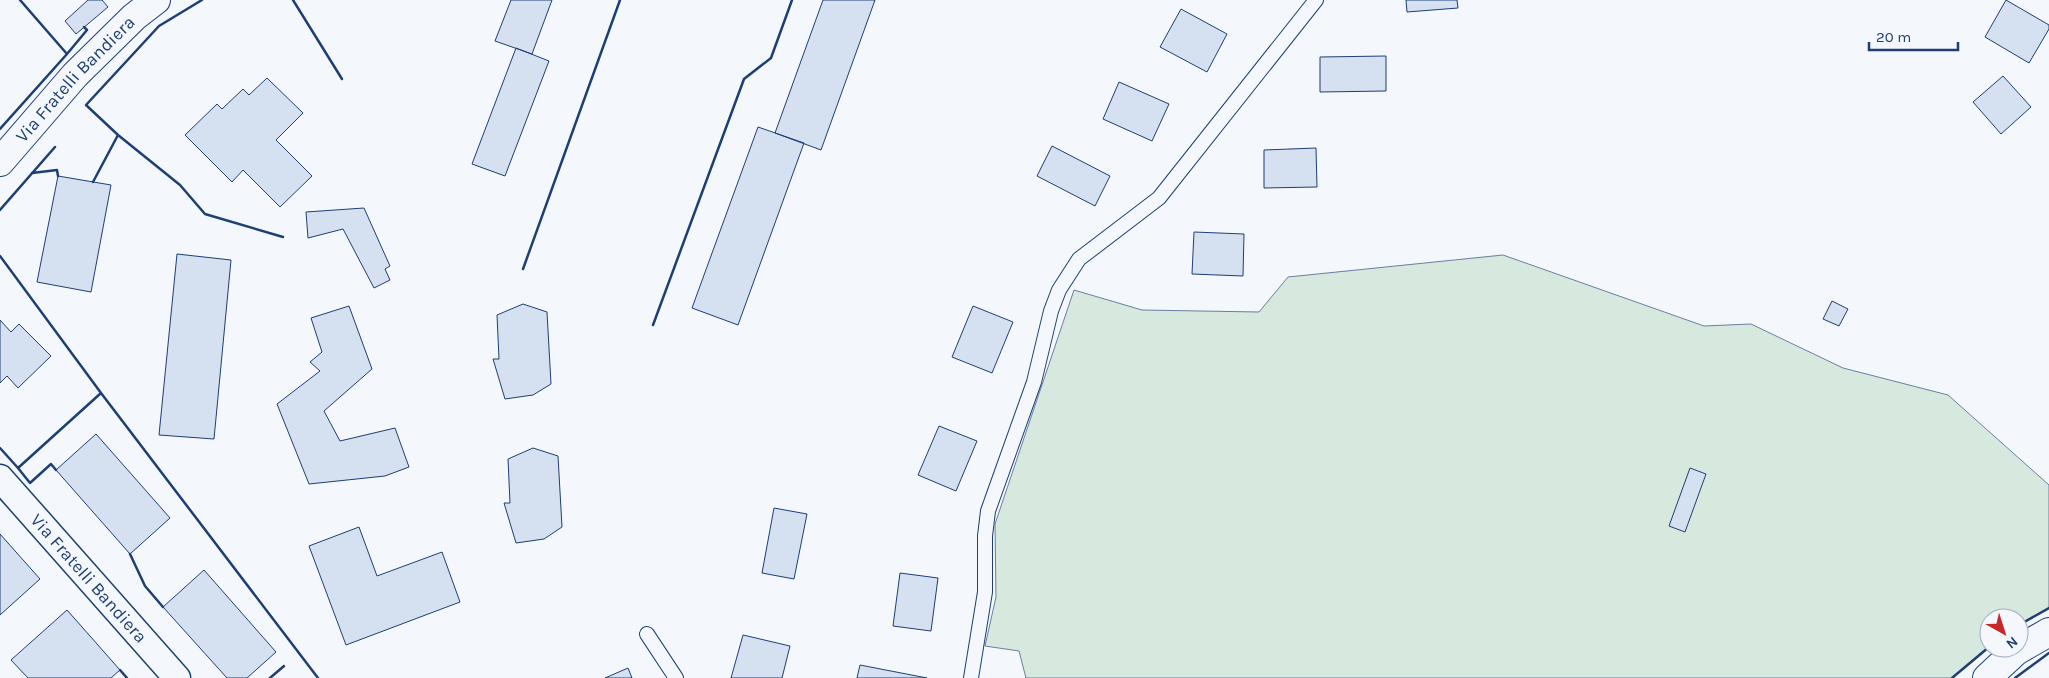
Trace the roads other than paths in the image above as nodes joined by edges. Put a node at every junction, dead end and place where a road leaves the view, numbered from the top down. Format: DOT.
graph roads {
  1 [pos="156,0"];
  2 [pos="1316,0"];
  3 [pos="0,162"];
  4 [pos="0,478"];
  5 [pos="2049,632"];
  6 [pos="647,634"];
  7 [pos="177,678"];
  8 [pos="676,678"];
  9 [pos="971,678"];
  10 [pos="1987,678"];
  1 -- 3 [label="street, Via Fratelli Bandiera"];
  2 -- 9 [label="lane"];
  4 -- 7 [label="street, Via Fratelli Bandiera"];
  5 -- 10 [label="street"];
  6 -- 8 [label="lane"];
}
